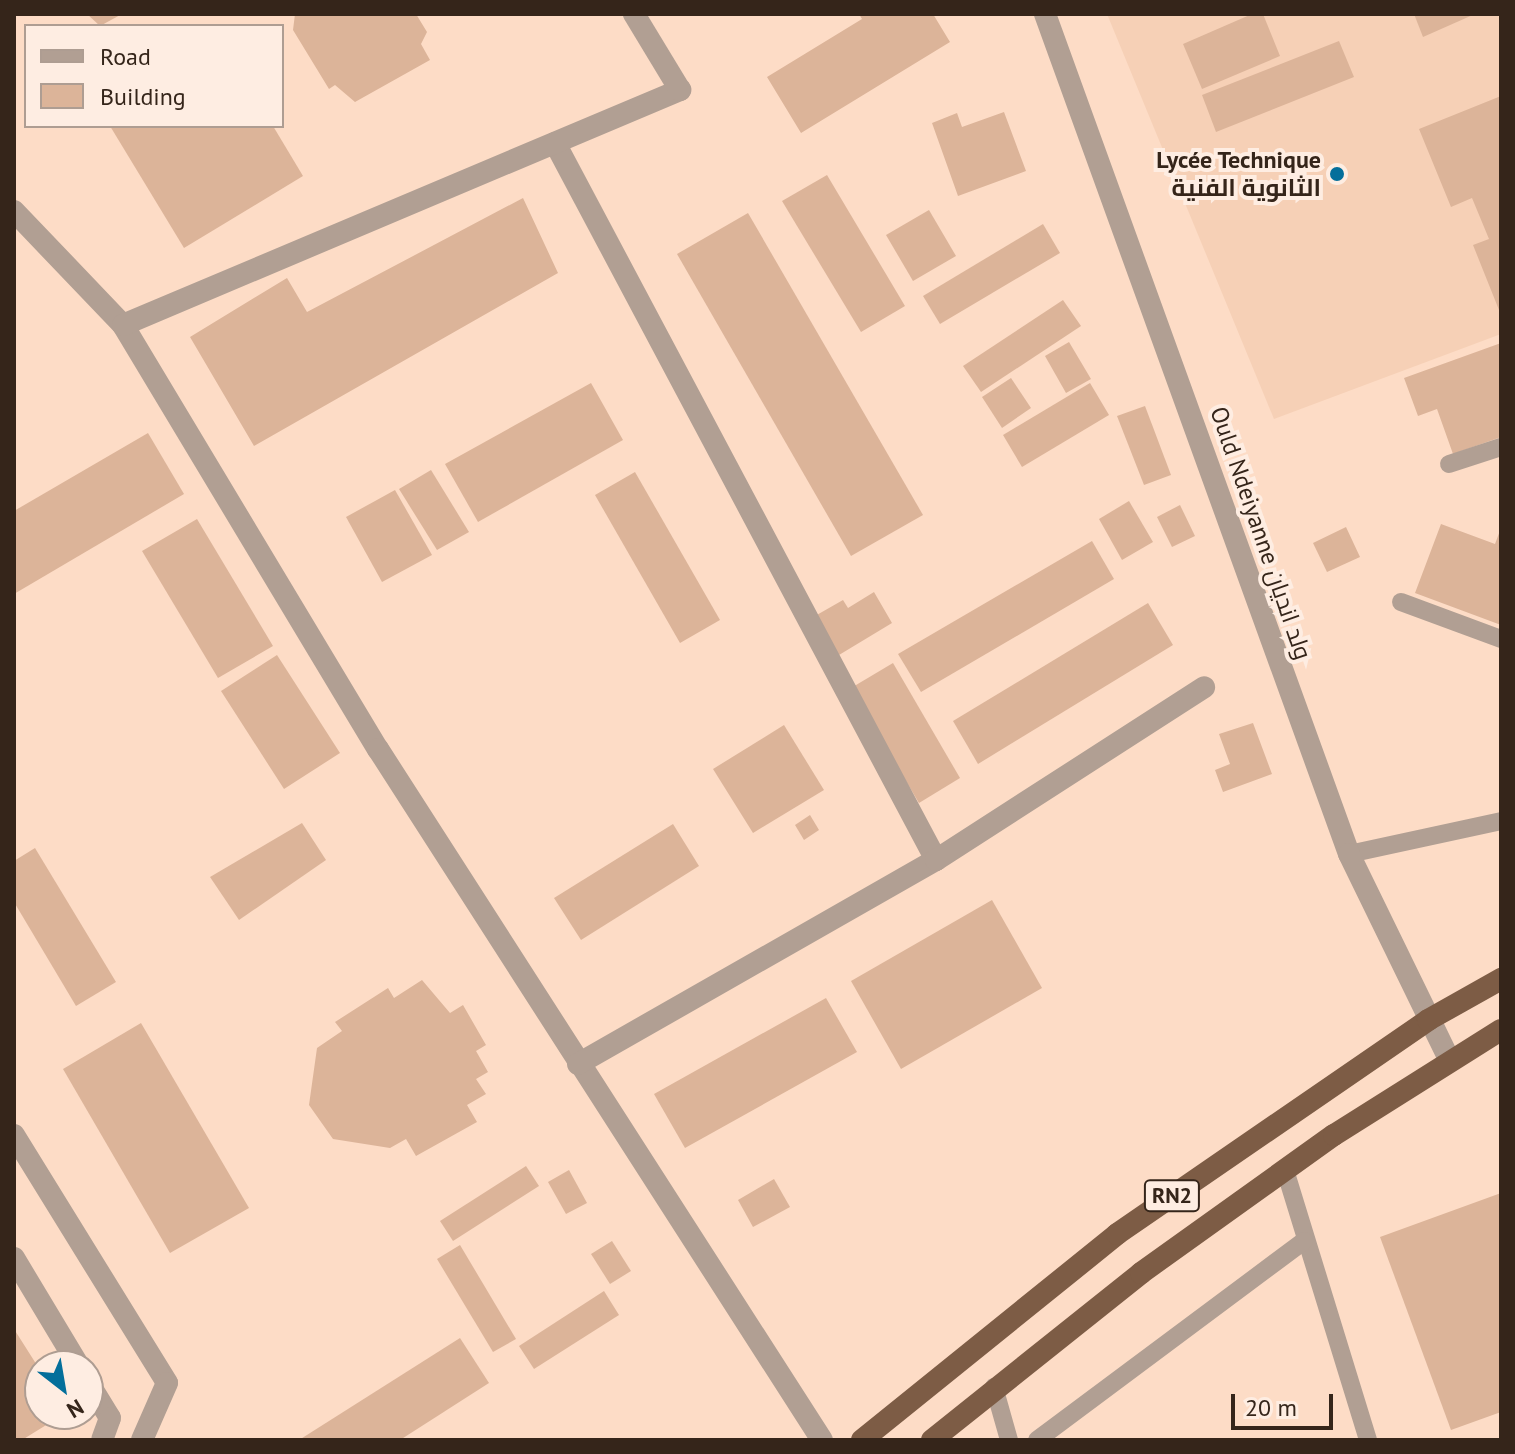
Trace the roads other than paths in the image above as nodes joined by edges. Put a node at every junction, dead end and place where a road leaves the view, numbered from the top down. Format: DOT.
graph roads {
  1 [pos="634,14"];
  2 [pos="1045,14"];
  3 [pos="555,143"];
  4 [pos="14,211"];
  5 [pos="123,325"];
  6 [pos="1501,447"];
  7 [pos="1449,464"];
  8 [pos="1401,602"];
  9 [pos="1501,639"];
  10 [pos="1204,687"];
  11 [pos="1501,821"];
  12 [pos="1349,854"];
  13 [pos="936,860"];
  14 [pos="1501,979"];
  15 [pos="1428,1020"];
  16 [pos="1501,1030"];
  17 [pos="1450,1061"];
  18 [pos="578,1064"];
  19 [pos="14,1135"];
  20 [pos="1285,1170"];
  21 [pos="1304,1241"];
  22 [pos="14,1258"];
  23 [pos="69,1350"];
  24 [pos="994,1387"];
  25 [pos="104,1408"];
  26 [pos="102,1440"];
  27 [pos="141,1440"];
  28 [pos="822,1440"];
  29 [pos="862,1440"];
  30 [pos="932,1440"];
  31 [pos="1009,1440"];
  32 [pos="1037,1440"];
  33 [pos="1368,1440"];
  1 -- 3 [label="street"];
  2 -- 12 [label="street, Ould Ndeiyanne ولد انديان"];
  3 -- 5 [label="street"];
  3 -- 13 [label="street"];
  4 -- 5 [label="street"];
  5 -- 18 [label="street"];
  6 -- 7 [label="lane"];
  8 -- 9 [label="lane"];
  10 -- 13 [label="street"];
  11 -- 12 [label="lane"];
  12 -- 15 [label="street, Ould Ndeiyanne ولد انديان"];
  13 -- 18 [label="street"];
  14 -- 15 [label="highway, RN2"];
  15 -- 17 [label="street, Ould Ndeiyanne ولد انديان"];
  15 -- 29 [label="highway, RN2"];
  16 -- 17 [label="highway, RN2"];
  17 -- 20 [label="highway, RN2"];
  18 -- 28 [label="street"];
  19 -- 27 [label="street"];
  20 -- 21 [label="lane"];
  20 -- 24 [label="highway, RN2"];
  21 -- 32 [label="lane"];
  21 -- 33 [label="lane"];
  22 -- 23 [label="street"];
  24 -- 30 [label="highway, RN2"];
  24 -- 31 [label="lane"];
  25 -- 26 [label="street"];
}
